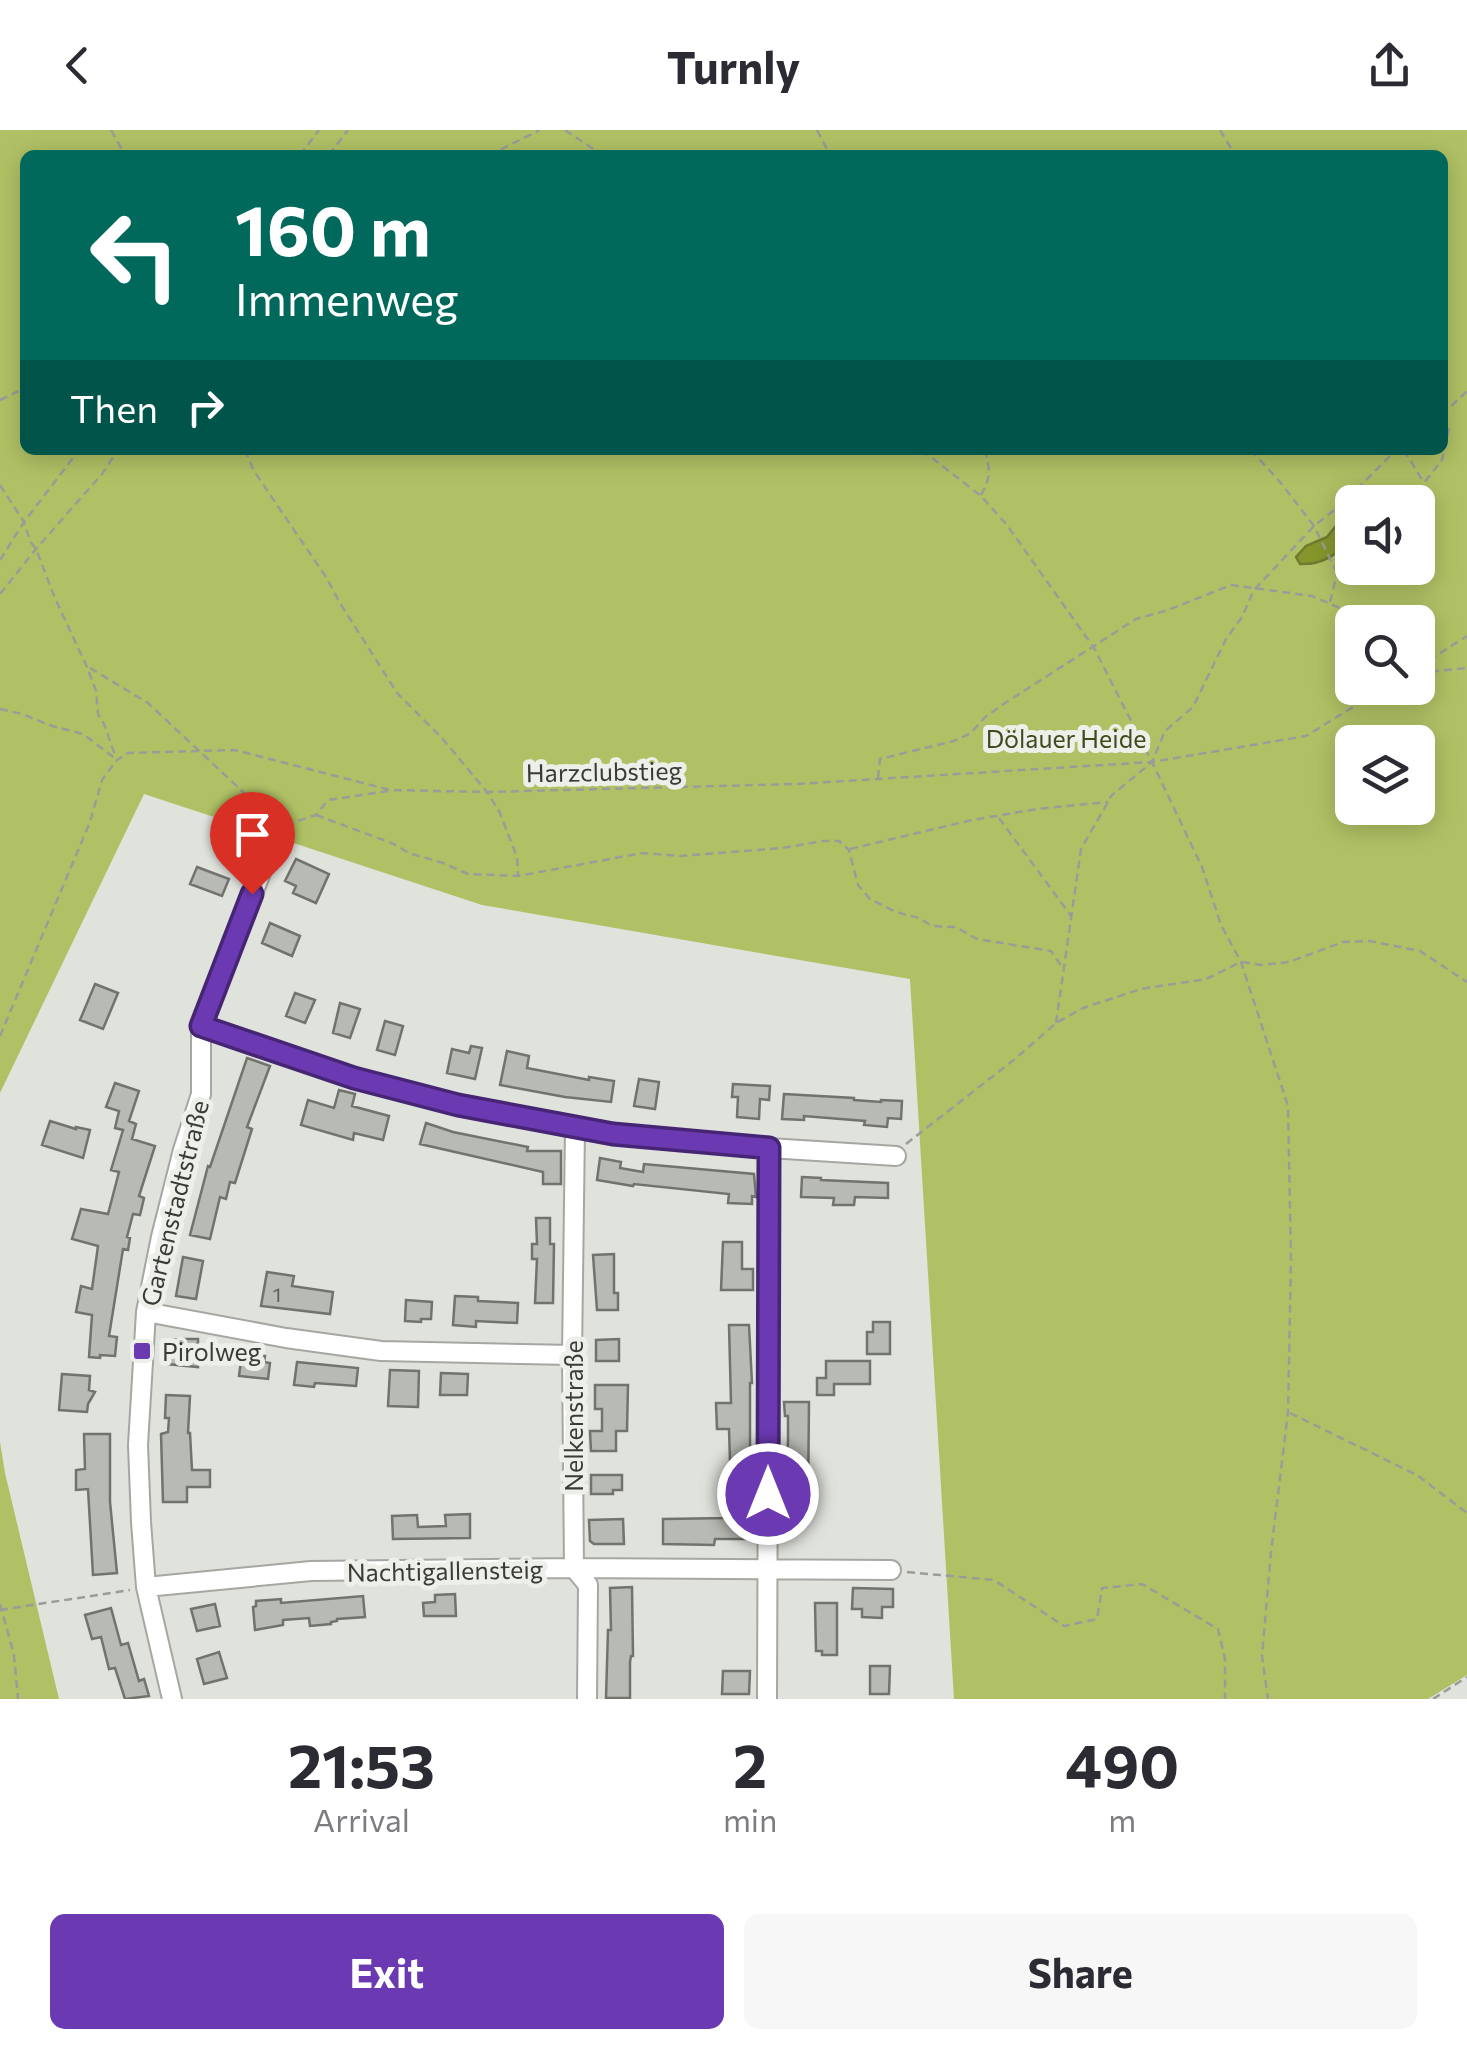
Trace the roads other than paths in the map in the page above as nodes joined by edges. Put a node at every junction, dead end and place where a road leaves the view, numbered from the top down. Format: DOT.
graph roads {
  1 [pos="275,837"];
  2 [pos="201,1026"];
  3 [pos="575,1128"];
  4 [pos="769,1148"];
  5 [pos="896,1156"];
  6 [pos="146,1312"];
  7 [pos="572,1356"];
  8 [pos="574,1568"];
  9 [pos="768,1570"];
  10 [pos="891,1570"];
  11 [pos="146,1587"];
  12 [pos="172,1699"];
  13 [pos="587,1699"];
  14 [pos="767,1699"];
  1 -- 2 [label="street, Gartenstadtstraße"];
  2 -- 3 [label="street"];
  2 -- 6 [label="street, Gartenstadtstraße"];
  3 -- 4 [label="street"];
  3 -- 7 [label="street, Nelkenstraße"];
  4 -- 5 [label="street"];
  4 -- 9 [label="street"];
  6 -- 7 [label="street"];
  6 -- 11 [label="street, Gartenstadtstraße"];
  7 -- 8 [label="street, Nelkenstraße"];
  8 -- 9 [label="street, Nachtigallensteig"];
  8 -- 11 [label="street, Nachtigallensteig"];
  8 -- 13 [label="street, Nelkenstraße"];
  9 -- 10 [label="street, Nachtigallensteig"];
  9 -- 14 [label="street"];
  11 -- 12 [label="street, Gartenstadtstraße"];
}
